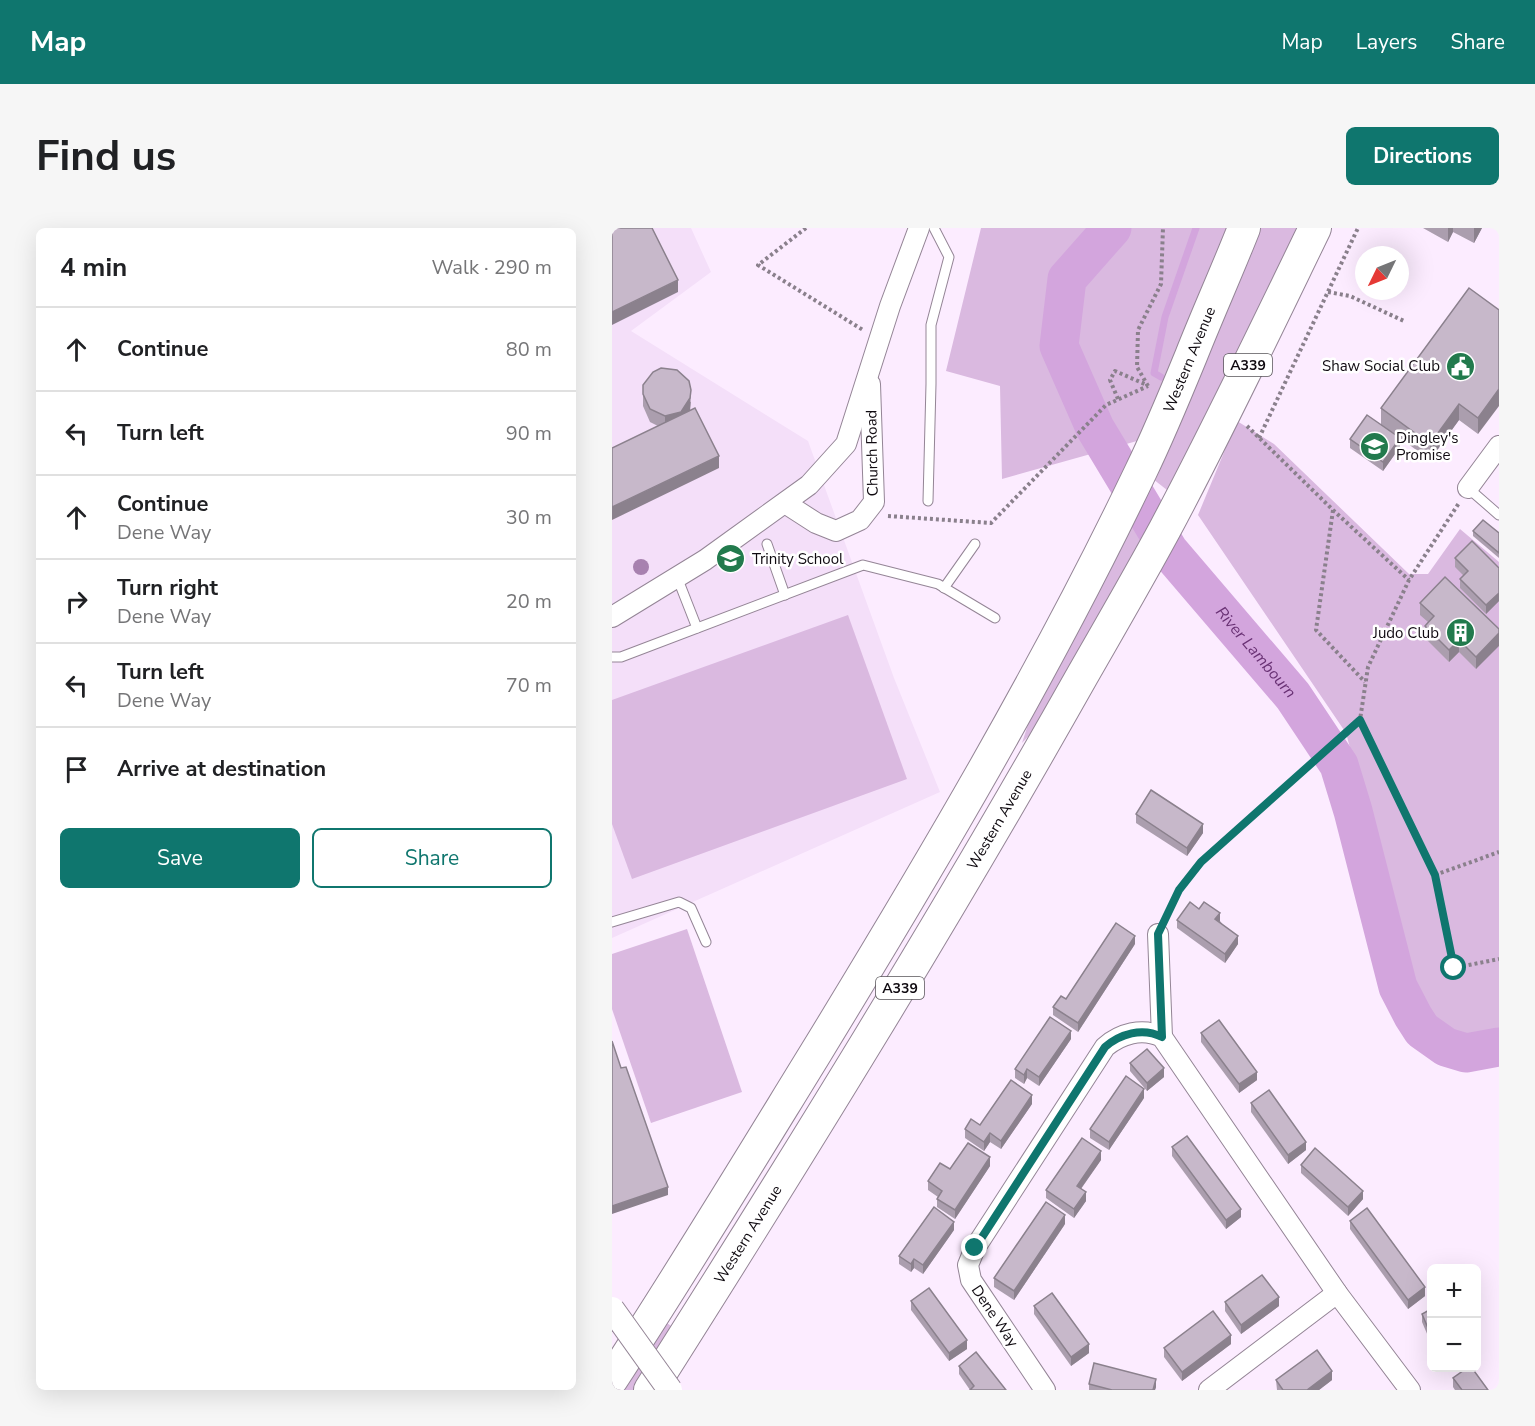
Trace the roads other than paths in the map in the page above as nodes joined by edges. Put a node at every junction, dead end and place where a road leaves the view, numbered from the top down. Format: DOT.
graph roads {
  1 [pos="919,228"];
  2 [pos="934,228"];
  3 [pos="1244,228"];
  4 [pos="1315,228"];
  5 [pos="869,369"];
  6 [pos="1499,446"];
  7 [pos="1468,488"];
  8 [pos="928,501"];
  9 [pos="785,503"];
  10 [pos="1499,515"];
  11 [pos="767,544"];
  12 [pos="975,544"];
  13 [pos="677,577"];
  14 [pos="944,588"];
  15 [pos="785,595"];
  16 [pos="612,617"];
  17 [pos="995,618"];
  18 [pos="697,628"];
  19 [pos="612,657"];
  20 [pos="612,922"];
  21 [pos="1158,934"];
  22 [pos="706,942"];
  23 [pos="1162,1037"];
  24 [pos="1337,1293"];
  25 [pos="612,1309"];
  26 [pos="612,1379"];
  27 [pos="650,1390"];
  28 [pos="670,1390"];
  29 [pos="1046,1390"];
  30 [pos="1209,1390"];
  31 [pos="1410,1390"];
  1 -- 5 [label="street, Church Road"];
  2 -- 8 [label="lane"];
  3 -- 26 [label="highway, Western Avenue / A339"];
  4 -- 27 [label="highway, Western Avenue / A339"];
  5 -- 9 [label="street, Church Road"];
  5 -- 9 [label="street, Church Road"];
  6 -- 7 [label="street"];
  7 -- 10 [label="lane"];
  9 -- 13 [label="street, Church Road"];
  11 -- 15 [label="lane"];
  12 -- 14 [label="lane"];
  13 -- 16 [label="street, Church Road"];
  13 -- 18 [label="lane"];
  14 -- 15 [label="lane"];
  14 -- 17 [label="lane"];
  15 -- 18 [label="lane"];
  18 -- 19 [label="lane"];
  20 -- 22 [label="lane"];
  21 -- 23 [label="street"];
  23 -- 24 [label="street"];
  23 -- 29 [label="street, Dene Way"];
  24 -- 30 [label="street"];
  24 -- 31 [label="street"];
  25 -- 28 [label="street, bridge"];
}
